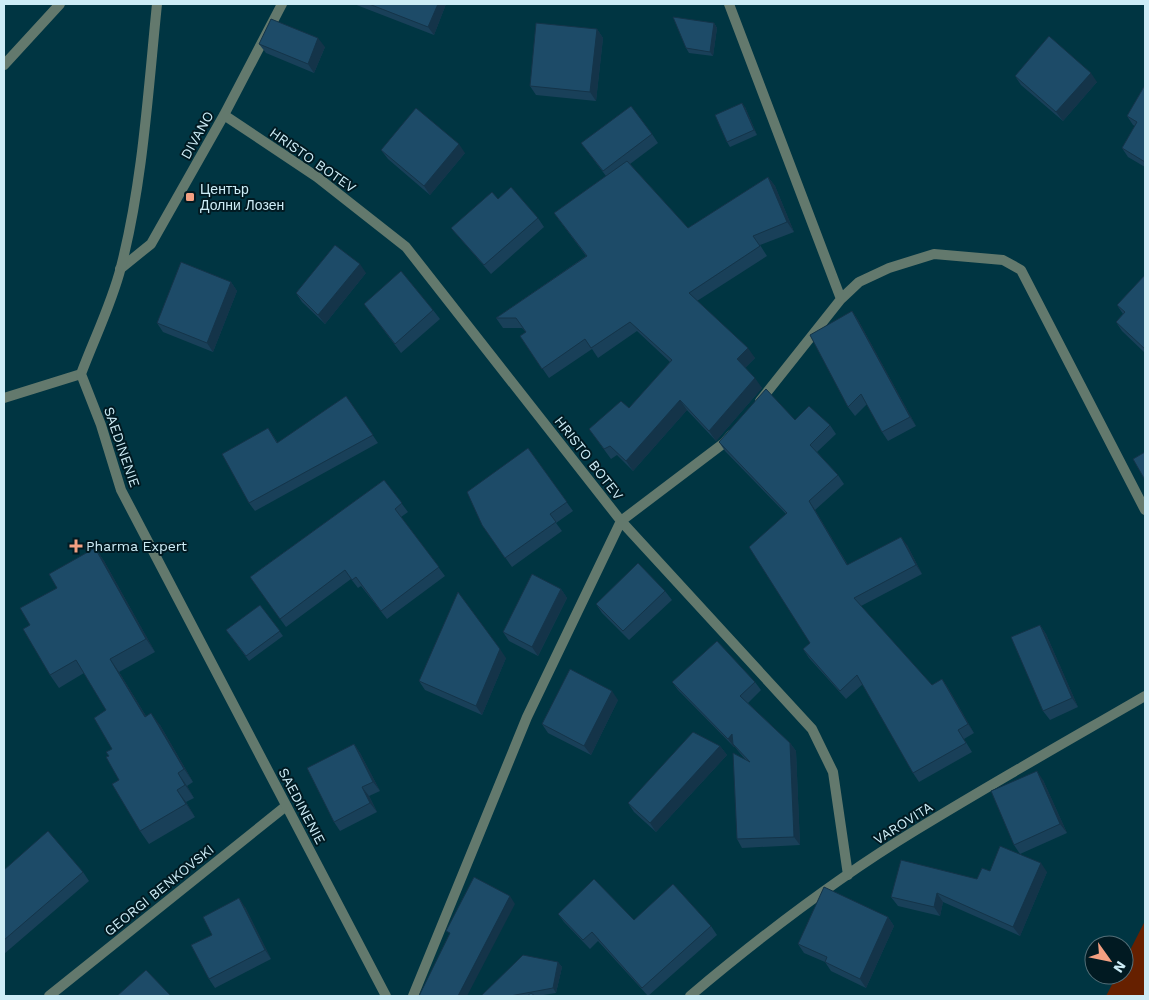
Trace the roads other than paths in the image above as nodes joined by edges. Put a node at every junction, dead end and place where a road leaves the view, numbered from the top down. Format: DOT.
graph roads {
  1 [pos="60,4"];
  2 [pos="157,4"];
  3 [pos="282,4"];
  4 [pos="729,4"];
  5 [pos="4,65"];
  6 [pos="224,115"];
  7 [pos="120,269"];
  8 [pos="841,299"];
  9 [pos="81,374"];
  10 [pos="4,398"];
  11 [pos="755,407"];
  12 [pos="736,429"];
  13 [pos="1145,510"];
  14 [pos="621,520"];
  15 [pos="1145,696"];
  16 [pos="286,806"];
  17 [pos="848,875"];
  18 [pos="50,996"];
  19 [pos="386,996"];
  20 [pos="413,996"];
  21 [pos="690,996"];
  1 -- 5 [label="street"];
  2 -- 7 [label="street"];
  3 -- 6 [label="street, DIVANO"];
  4 -- 8 [label="street"];
  6 -- 7 [label="street, DIVANO"];
  6 -- 14 [label="street, HRISTO BOTEV"];
  7 -- 9 [label="street"];
  8 -- 11 [label="street"];
  8 -- 13 [label="street"];
  9 -- 10 [label="street"];
  9 -- 16 [label="street, SAEDINENIE"];
  12 -- 14 [label="street"];
  14 -- 17 [label="street, HRISTO BOTEV"];
  14 -- 20 [label="street"];
  15 -- 17 [label="street, VAROVITA"];
  16 -- 18 [label="street, GEORGI BENKOVSKI"];
  16 -- 19 [label="street, SAEDINENIE"];
  17 -- 21 [label="street, VAROVITA"];
}
